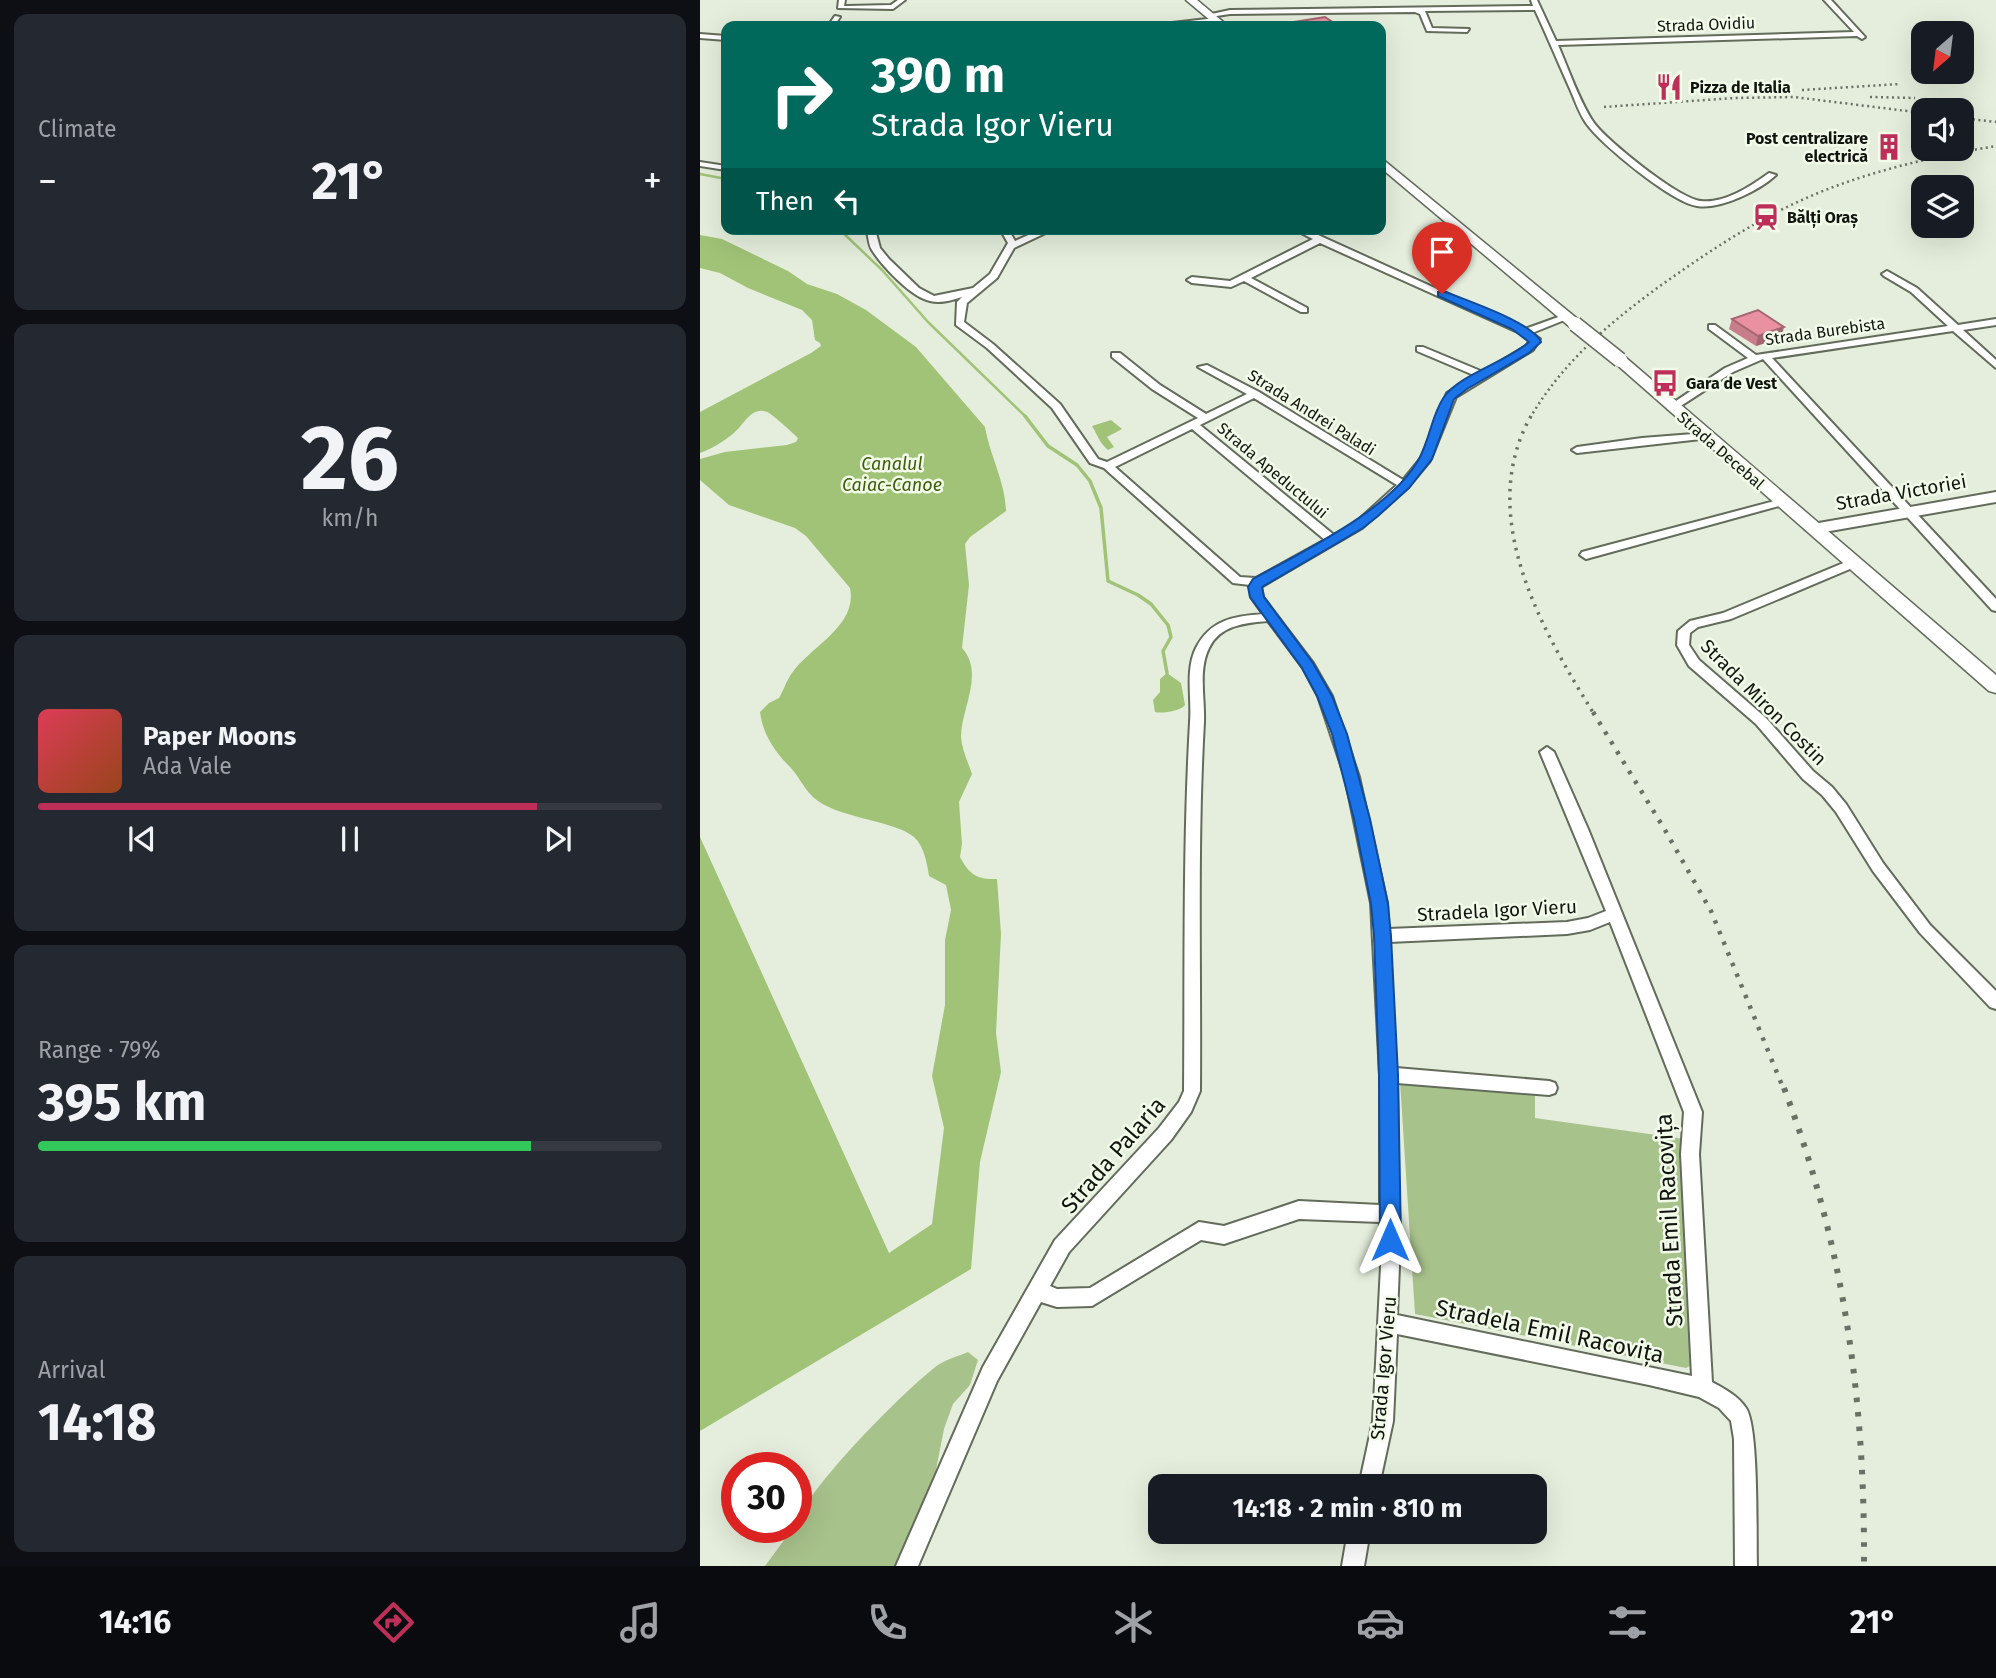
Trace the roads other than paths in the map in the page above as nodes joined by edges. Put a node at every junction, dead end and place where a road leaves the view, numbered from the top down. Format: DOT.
graph roads {
  1 [pos="842,0"];
  2 [pos="902,0"];
  3 [pos="1191,0"];
  4 [pos="1827,0"];
  5 [pos="1326,2"];
  6 [pos="1535,4"];
  7 [pos="1417,10"];
  8 [pos="1332,12"];
  9 [pos="837,17"];
  10 [pos="1216,20"];
  11 [pos="834,21"];
  12 [pos="1467,30"];
  13 [pos="700,36"];
  14 [pos="721,38"];
  15 [pos="1553,43"];
  16 [pos="700,164"];
  17 [pos="1386,166"];
  18 [pos="721,168"];
  19 [pos="1772,175"];
  20 [pos="874,235"];
  21 [pos="1008,235"];
  22 [pos="1036,235"];
  23 [pos="1308,235"];
  24 [pos="1318,240"];
  25 [pos="1009,247"];
  26 [pos="1887,274"];
  27 [pos="1245,278"];
  28 [pos="1192,280"];
  29 [pos="976,290"];
  30 [pos="1304,310"];
  31 [pos="1571,321"];
  32 [pos="1996,322"];
  33 [pos="1712,327"];
  34 [pos="1955,328"];
  35 [pos="1525,332"];
  36 [pos="1420,349"];
  37 [pos="1116,355"];
  38 [pos="1759,357"];
  39 [pos="1993,360"];
  40 [pos="1203,367"];
  41 [pos="1483,375"];
  42 [pos="1255,394"];
  43 [pos="1672,407"];
  44 [pos="1205,418"];
  45 [pos="1193,425"];
  46 [pos="1706,436"];
  47 [pos="1577,450"];
  48 [pos="1108,466"];
  49 [pos="1404,485"];
  50 [pos="1996,497"];
  51 [pos="1782,502"];
  52 [pos="1908,511"];
  53 [pos="1813,529"];
  54 [pos="1333,540"];
  55 [pos="1586,555"];
  56 [pos="1853,563"];
  57 [pos="1258,582"];
  58 [pos="1996,607"];
  59 [pos="1271,617"];
  60 [pos="1996,686"];
  61 [pos="1546,752"];
  62 [pos="1613,914"];
  63 [pos="1382,936"];
  64 [pos="1996,1002"];
  65 [pos="1388,1075"];
  66 [pos="1549,1088"];
  67 [pos="1390,1214"];
  68 [pos="1037,1291"];
  69 [pos="1388,1323"];
  70 [pos="1702,1388"];
  71 [pos="1371,1474"];
  72 [pos="1357,1544"];
  73 [pos="907,1566"];
  74 [pos="1353,1566"];
  75 [pos="1746,1566"];
  1 -- 2 [label="street"];
  3 -- 10 [label="main road"];
  4 -- 15 [label="street, Strada Ovidiu"];
  5 -- 8 [label="street"];
  6 -- 7 [label="street"];
  6 -- 15 [label="street"];
  7 -- 8 [label="street"];
  7 -- 12 [label="street"];
  8 -- 10 [label="street"];
  9 -- 11 [label="street"];
  13 -- 14 [label="street"];
  15 -- 19 [label="street"];
  16 -- 18 [label="street"];
  17 -- 31 [label="main road, Strada Decebal"];
  20 -- 29 [label="street"];
  21 -- 25 [label="street"];
  22 -- 25 [label="street"];
  23 -- 24 [label="street"];
  24 -- 27 [label="street"];
  24 -- 35 [label="street"];
  25 -- 29 [label="street"];
  26 -- 34 [label="street"];
  27 -- 28 [label="street"];
  27 -- 30 [label="street"];
  29 -- 48 [label="street"];
  31 -- 35 [label="street"];
  31 -- 43 [label="main road, Strada Decebal, bridge"];
  32 -- 34 [label="street, Strada Burebista"];
  33 -- 38 [label="street"];
  34 -- 38 [label="street, Strada Burebista"];
  34 -- 39 [label="street"];
  35 -- 41 [label="street"];
  36 -- 41 [label="street"];
  37 -- 44 [label="street, Strada Apeductului"];
  38 -- 43 [label="street, Strada Burebista"];
  38 -- 52 [label="street"];
  40 -- 42 [label="street, Strada Andrei Paladi"];
  41 -- 49 [label="street"];
  42 -- 44 [label="street"];
  42 -- 49 [label="street, Strada Andrei Paladi"];
  43 -- 46 [label="main road, Strada Decebal"];
  44 -- 45 [label="street"];
  45 -- 48 [label="street"];
  45 -- 54 [label="street, Strada Apeductului"];
  46 -- 47 [label="street"];
  46 -- 51 [label="main road, Strada Decebal"];
  48 -- 57 [label="street"];
  49 -- 54 [label="street"];
  50 -- 52 [label="street, Strada Victoriei"];
  51 -- 53 [label="main road, Strada Decebal"];
  51 -- 55 [label="street"];
  52 -- 53 [label="street, Strada Victoriei"];
  52 -- 58 [label="street"];
  53 -- 56 [label="main road, Strada Decebal"];
  54 -- 57 [label="street"];
  56 -- 60 [label="main road, Strada Decebal"];
  56 -- 64 [label="street, Strada Miron Costin"];
  57 -- 59 [label="street, Strada Igor Vieru"];
  59 -- 63 [label="street, Strada Igor Vieru"];
  59 -- 68 [label="street, Strada Palaria"];
  61 -- 62 [label="street, Strada Emil Racovița"];
  62 -- 63 [label="street, Stradela Igor Vieru"];
  62 -- 70 [label="street, Strada Emil Racovița"];
  63 -- 65 [label="street, Strada Igor Vieru"];
  65 -- 66 [label="street"];
  65 -- 67 [label="street, Strada Igor Vieru"];
  67 -- 68 [label="street"];
  67 -- 69 [label="street, Strada Igor Vieru"];
  68 -- 73 [label="street, Strada Palaria"];
  69 -- 70 [label="street, Stradela Emil Racovița"];
  69 -- 71 [label="street, Strada Igor Vieru"];
  70 -- 75 [label="street"];
  72 -- 74 [label="street"];
}
